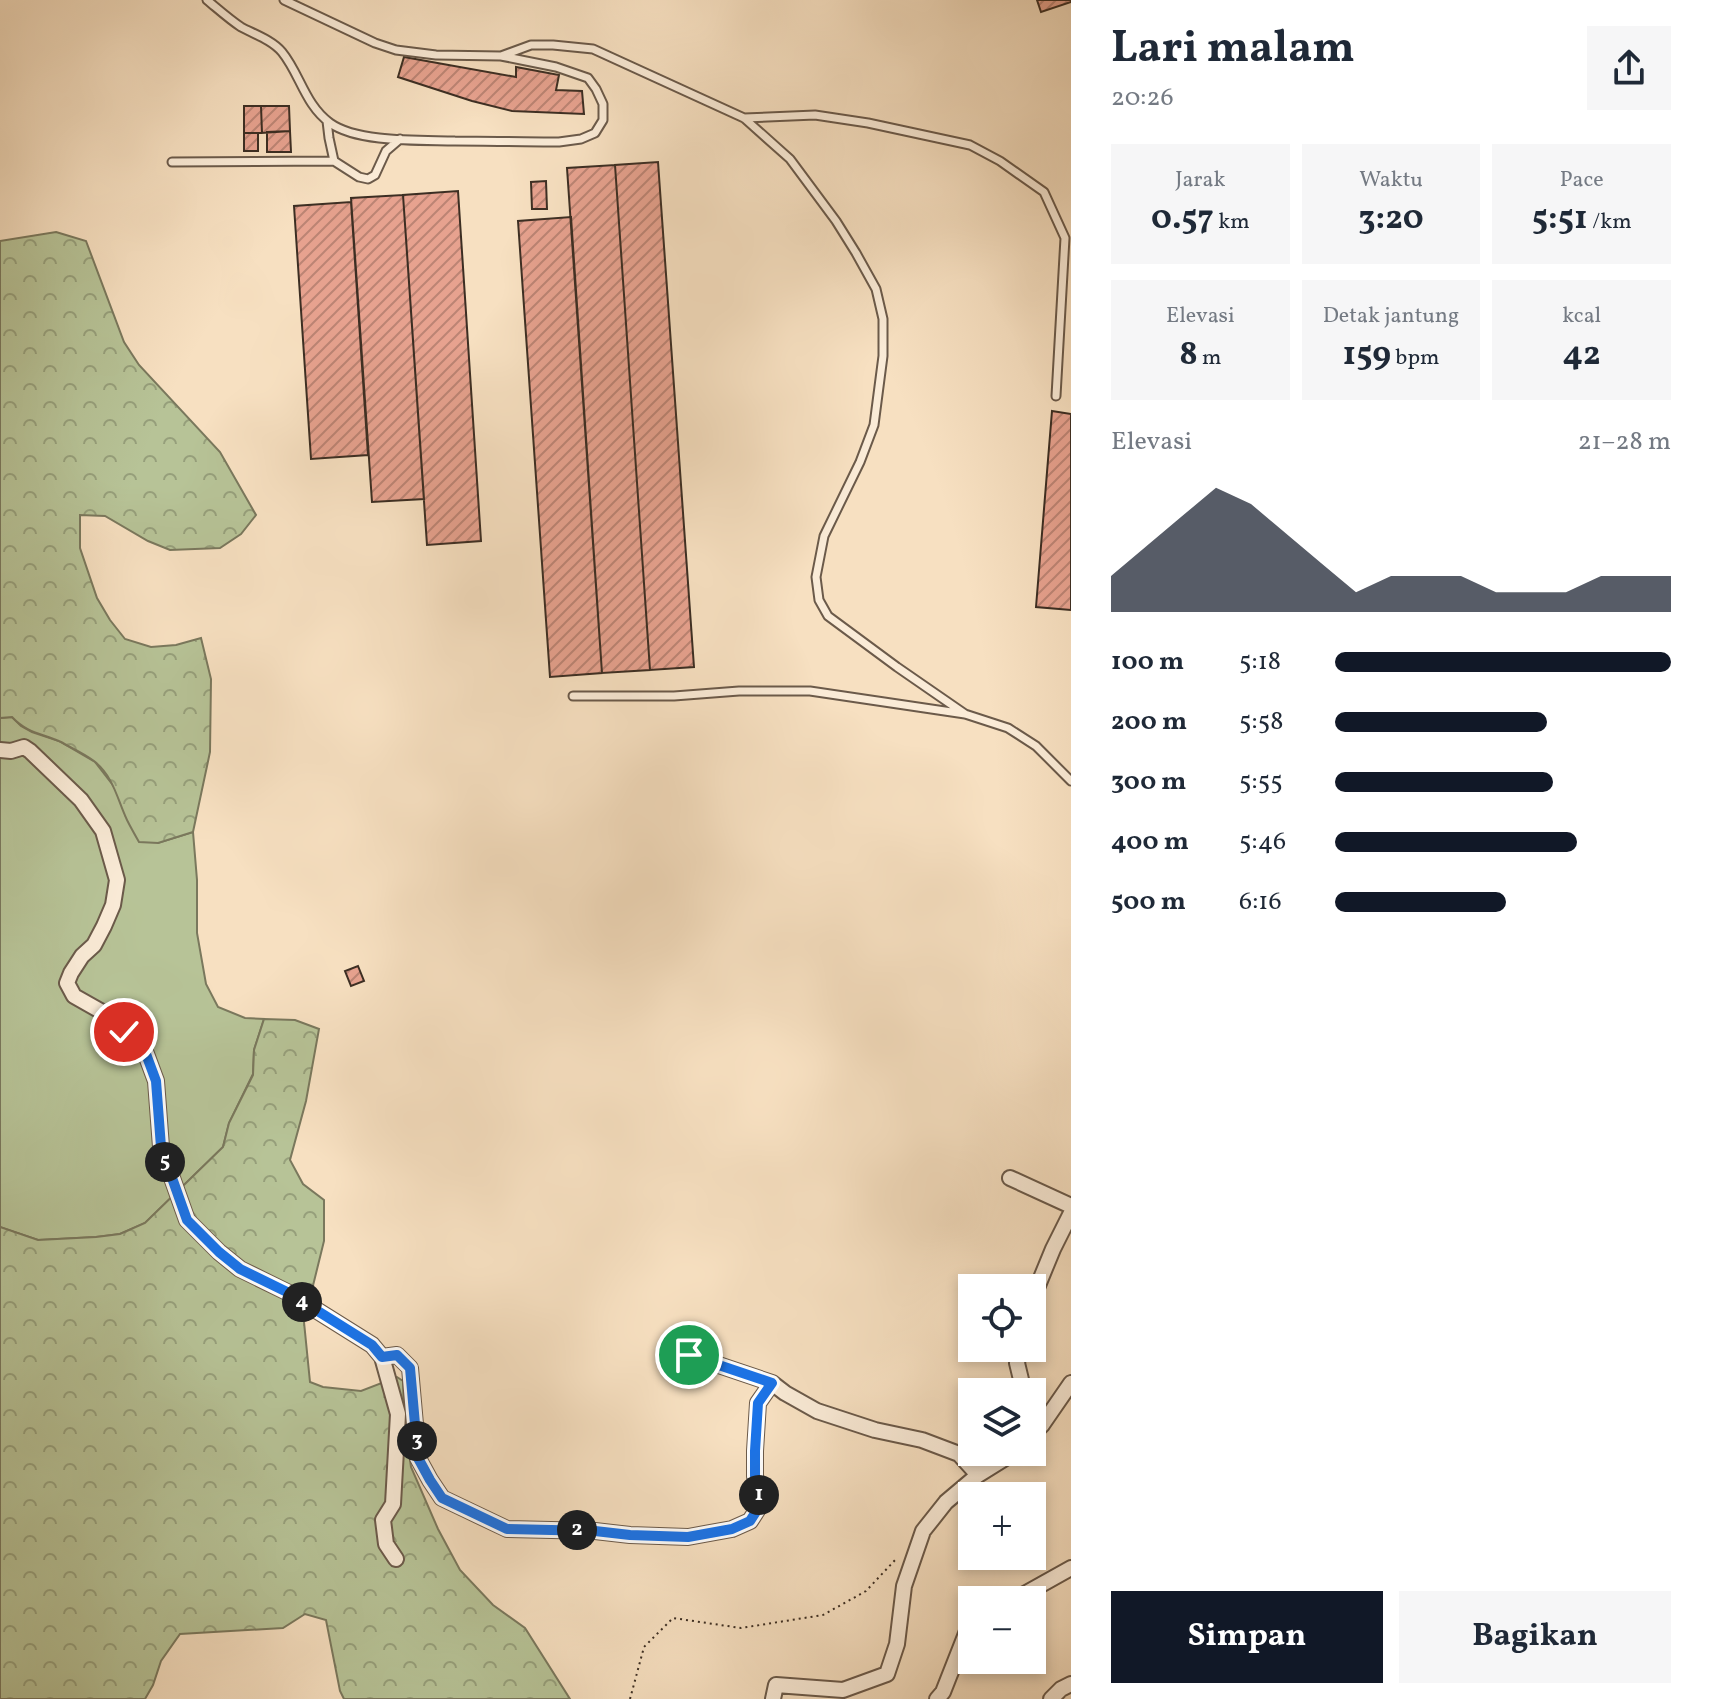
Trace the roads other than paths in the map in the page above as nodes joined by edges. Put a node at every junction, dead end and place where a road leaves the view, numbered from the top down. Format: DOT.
graph roads {
  1 [pos="207,0"];
  2 [pos="284,0"];
  3 [pos="501,56"];
  4 [pos="744,118"];
  5 [pos="327,121"];
  6 [pos="400,139"];
  7 [pos="334,161"];
  8 [pos="172,162"];
  9 [pos="1056,396"];
  10 [pos="573,696"];
  11 [pos="965,714"];
  12 [pos="0,750"];
  13 [pos="1071,781"];
  14 [pos="1010,1178"];
  15 [pos="1071,1206"];
  16 [pos="1071,1213"];
  17 [pos="1041,1274"];
  18 [pos="689,1355"];
  19 [pos="382,1357"];
  20 [pos="772,1383"];
  21 [pos="1071,1383"];
  22 [pos="1046,1418"];
  23 [pos="992,1466"];
  24 [pos="978,1475"];
  25 [pos="396,1559"];
  26 [pos="1071,1568"];
  27 [pos="1039,1586"];
  28 [pos="958,1654"];
  29 [pos="1071,1684"];
  30 [pos="773,1699"];
  31 [pos="937,1699"];
  32 [pos="1051,1699"];
  1 -- 5 [label="lane"];
  2 -- 3 [label="lane"];
  3 -- 4 [label="lane"];
  3 -- 6 [label="lane"];
  4 -- 9 [label="lane"];
  4 -- 11 [label="lane"];
  5 -- 6 [label="lane"];
  5 -- 7 [label="lane"];
  6 -- 7 [label="lane"];
  7 -- 8 [label="lane"];
  10 -- 11 [label="lane"];
  11 -- 13 [label="lane"];
  12 -- 19 [label="street"];
  14 -- 15 [label="street"];
  16 -- 17 [label="street"];
  18 -- 20 [label="street"];
  19 -- 20 [label="street"];
  19 -- 25 [label="street"];
  20 -- 24 [label="street"];
  21 -- 22 [label="street"];
  23 -- 24 [label="street"];
  24 -- 30 [label="street"];
  26 -- 27 [label="street"];
  28 -- 31 [label="street"];
  29 -- 32 [label="street"];
}
